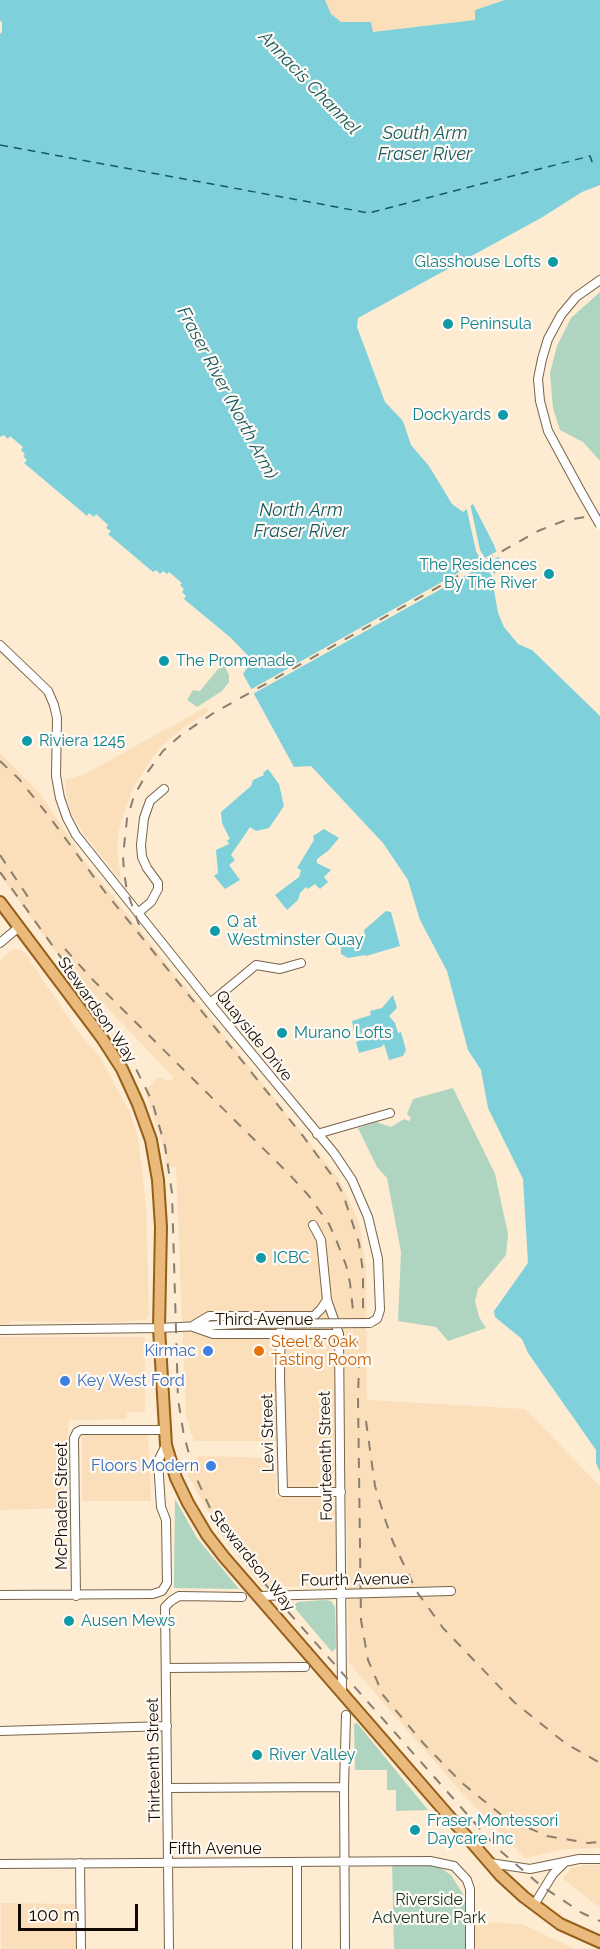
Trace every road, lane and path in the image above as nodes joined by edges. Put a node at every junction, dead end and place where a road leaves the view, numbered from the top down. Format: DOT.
graph roads {
  1 [pos="600,280"];
  2 [pos="600,525"];
  3 [pos="0,645"];
  4 [pos="164,789"];
  5 [pos="0,902"];
  6 [pos="138,913"];
  7 [pos="19,927"];
  8 [pos="0,943"];
  9 [pos="301,963"];
  10 [pos="210,1003"];
  11 [pos="390,1113"];
  12 [pos="317,1134"];
  13 [pos="313,1225"];
  14 [pos="327,1300"];
  15 [pos="281,1316"];
  16 [pos="192,1326"];
  17 [pos="159,1328"];
  18 [pos="0,1330"];
  19 [pos="280,1334"];
  20 [pos="339,1334"];
  21 [pos="165,1430"];
  22 [pos="166,1444"];
  23 [pos="341,1492"];
  24 [pos="451,1592"];
  25 [pos="340,1594"];
  26 [pos="0,1596"];
  27 [pos="76,1596"];
  28 [pos="259,1596"];
  29 [pos="242,1597"];
  30 [pos="305,1667"];
  31 [pos="166,1668"];
  32 [pos="342,1691"];
  33 [pos="346,1715"];
  34 [pos="167,1726"];
  35 [pos="0,1731"];
  36 [pos="344,1787"];
  37 [pos="168,1788"];
  38 [pos="600,1859"];
  39 [pos="297,1862"];
  40 [pos="344,1862"];
  41 [pos="80,1863"];
  42 [pos="168,1863"];
  43 [pos="490,1863"];
  44 [pos="564,1863"];
  45 [pos="0,1864"];
  46 [pos="534,1905"];
  47 [pos="600,1942"];
  48 [pos="81,1949"];
  49 [pos="169,1949"];
  50 [pos="297,1949"];
  51 [pos="345,1949"];
  52 [pos="470,1949"];
  1 -- 2 [label="street, bridge"];
  3 -- 6 [label="street, Quayside Drive"];
  4 -- 6 [label="street"];
  5 -- 7 [label="main road, Stewardson Way"];
  6 -- 10 [label="street, Quayside Drive"];
  7 -- 8 [label="street"];
  7 -- 17 [label="main road, Stewardson Way"];
  9 -- 10 [label="street"];
  10 -- 12 [label="street, Quayside Drive"];
  11 -- 12 [label="street"];
  12 -- 16 [label="street, Quayside Drive, bridge"];
  13 -- 14 [label="street, Fourteenth Street"];
  14 -- 15 [label="street, Third Avenue"];
  14 -- 20 [label="street, Fourteenth Street"];
  15 -- 16 [label="street, Third Avenue"];
  15 -- 19 [label="street, Levi Street"];
  16 -- 17 [label="street"];
  16 -- 19 [label="street, Third Avenue"];
  17 -- 18 [label="street"];
  17 -- 21 [label="main road, Stewardson Way"];
  19 -- 20 [label="street, Third Avenue"];
  19 -- 23 [label="street, Levi Street"];
  20 -- 23 [label="street, Fourteenth Street"];
  21 -- 22 [label="main road, Stewardson Way"];
  21 -- 27 [label="street, McPhaden Street"];
  22 -- 27 [label="street"];
  22 -- 28 [label="main road, Stewardson Way"];
  23 -- 25 [label="street, Fourteenth Street"];
  24 -- 25 [label="street, Fourth Avenue"];
  25 -- 28 [label="street, Fourth Avenue"];
  25 -- 32 [label="street, Fourteenth Street"];
  26 -- 27 [label="street"];
  28 -- 32 [label="main road, Stewardson Way"];
  29 -- 31 [label="street, Thirteenth Street"];
  30 -- 31 [label="street"];
  31 -- 34 [label="street, Thirteenth Street"];
  32 -- 43 [label="main road, Stewardson Way"];
  33 -- 36 [label="street"];
  34 -- 35 [label="street"];
  34 -- 37 [label="street, Thirteenth Street"];
  36 -- 37 [label="street"];
  36 -- 40 [label="street"];
  37 -- 42 [label="street, Thirteenth Street"];
  38 -- 44 [label="street"];
  39 -- 40 [label="street, Fifth Avenue"];
  39 -- 42 [label="street, Fifth Avenue"];
  39 -- 50 [label="street"];
  40 -- 51 [label="street"];
  40 -- 52 [label="street, Fifth Avenue"];
  41 -- 42 [label="street, Fifth Avenue"];
  41 -- 45 [label="street, Fifth Avenue"];
  41 -- 48 [label="street"];
  42 -- 49 [label="street, Thirteenth Street"];
  43 -- 44 [label="street"];
  43 -- 46 [label="main road, Stewardson Way"];
  44 -- 46 [label="street"];
  46 -- 47 [label="main road, Stewardson Way"];
}
